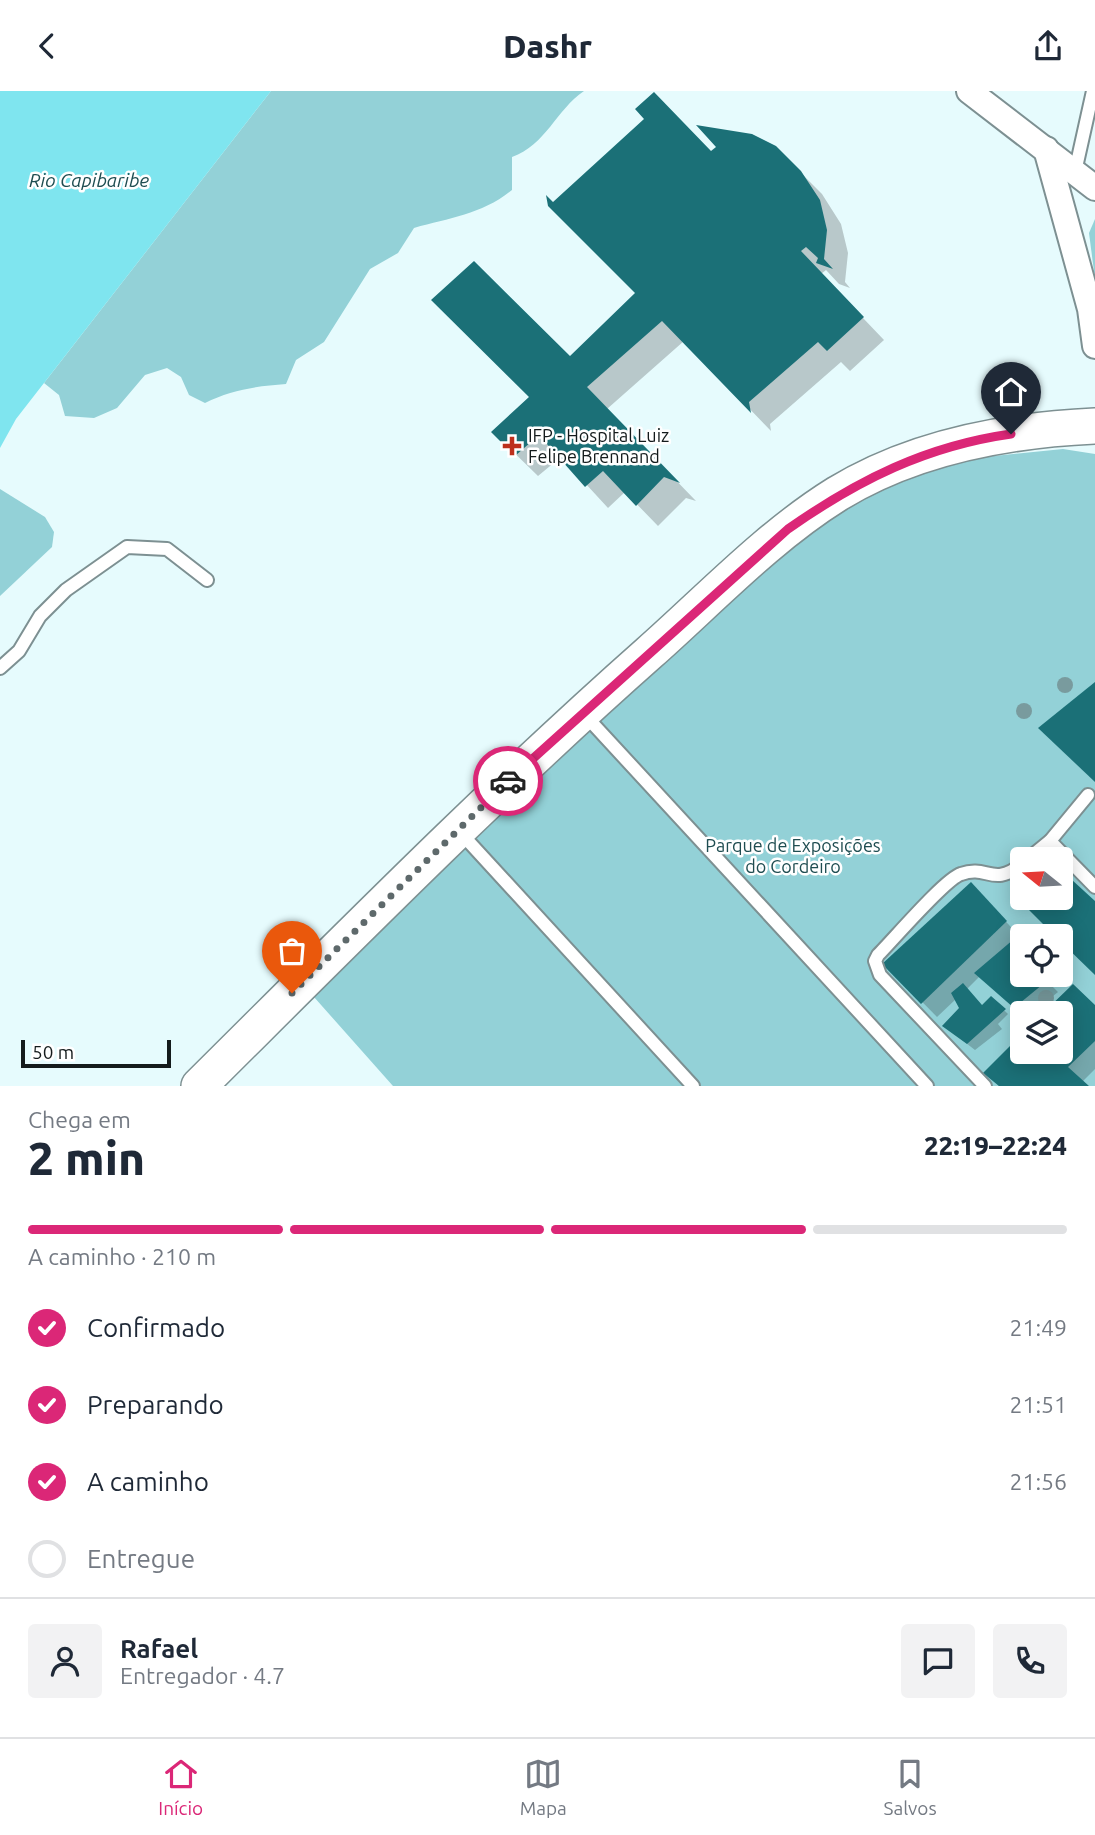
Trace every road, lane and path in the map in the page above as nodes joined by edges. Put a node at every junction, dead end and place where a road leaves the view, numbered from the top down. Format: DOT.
graph roads {
  1 [pos="969,91"];
  2 [pos="1093,91"];
  3 [pos="1046,149"];
  4 [pos="1075,172"];
  5 [pos="1095,188"];
  6 [pos="1095,346"];
  7 [pos="1095,424"];
  8 [pos="207,580"];
  9 [pos="0,668"];
  10 [pos="582,712"];
  11 [pos="1088,795"];
  12 [pos="457,829"];
  13 [pos="1050,841"];
  14 [pos="1043,847"];
  15 [pos="1010,873"];
  16 [pos="1095,887"];
  17 [pos="199,1086"];
  18 [pos="693,1086"];
  19 [pos="927,1086"];
  20 [pos="985,1086"];
  1 -- 3 [label="street"];
  2 -- 4 [label="lane"];
  3 -- 4 [label="street"];
  3 -- 6 [label="street"];
  4 -- 5 [label="street"];
  7 -- 10 [label="main road"];
  8 -- 9 [label="lane"];
  10 -- 12 [label="main road"];
  10 -- 19 [label="lane"];
  11 -- 13 [label="lane"];
  12 -- 17 [label="main road"];
  12 -- 18 [label="lane"];
  13 -- 14 [label="lane"];
  13 -- 16 [label="lane"];
  15 -- 20 [label="lane"];
}
